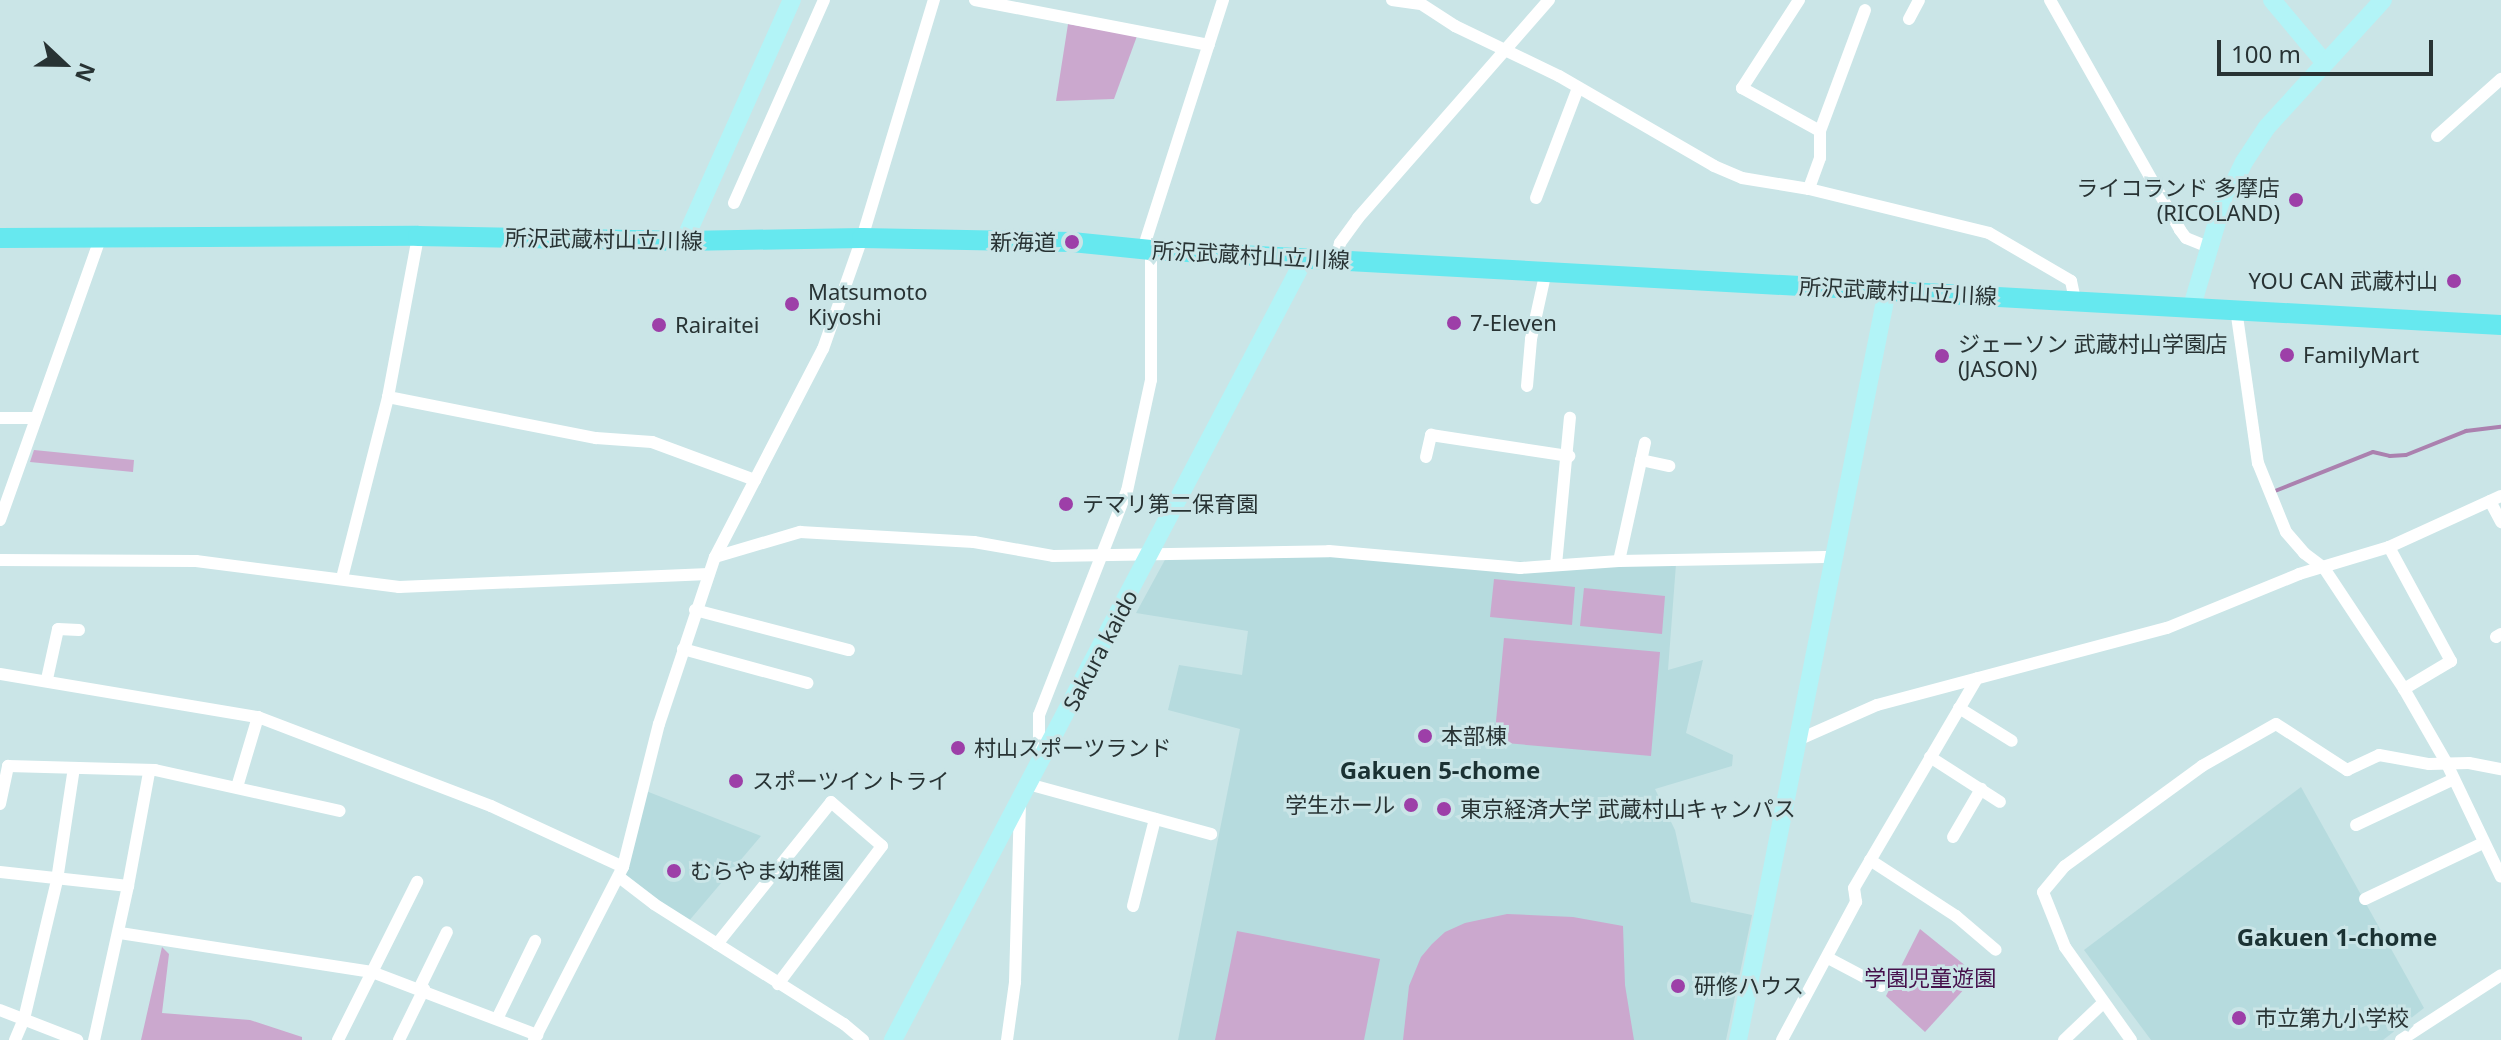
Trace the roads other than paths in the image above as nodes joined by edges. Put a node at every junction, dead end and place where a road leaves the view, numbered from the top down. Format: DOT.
graph roads {
  1 [pos="792,0"];
  2 [pos="824,0"];
  3 [pos="934,0"];
  4 [pos="975,0"];
  5 [pos="1223,0"];
  6 [pos="1392,0"];
  7 [pos="1549,0"];
  8 [pos="1799,0"];
  9 [pos="1919,0"];
  10 [pos="2050,0"];
  11 [pos="2272,0"];
  12 [pos="2383,0"];
  13 [pos="1417,2"];
  14 [pos="1865,10"];
  15 [pos="1909,19"];
  16 [pos="776,35"];
  17 [pos="1209,45"];
  18 [pos="803,46"];
  19 [pos="1504,52"];
  20 [pos="2324,62"];
  21 [pos="2501,79"];
  22 [pos="1578,88"];
  23 [pos="1820,131"];
  24 [pos="2437,136"];
  25 [pos="1809,189"];
  26 [pos="1536,198"];
  27 [pos="734,203"];
  28 [pos="101,236"];
  29 [pos="418,236"];
  30 [pos="0,238"];
  31 [pos="862,238"];
  32 [pos="684,241"];
  33 [pos="2208,247"];
  34 [pos="1147,250"];
  35 [pos="1305,258"];
  36 [pos="1336,259"];
  37 [pos="1546,271"];
  38 [pos="1887,291"];
  39 [pos="2075,300"];
  40 [pos="2192,306"];
  41 [pos="2236,309"];
  42 [pos="2501,325"];
  43 [pos="1527,386"];
  44 [pos="388,397"];
  45 [pos="0,418"];
  46 [pos="36,418"];
  47 [pos="1570,418"];
  48 [pos="1645,443"];
  49 [pos="1569,456"];
  50 [pos="1426,457"];
  51 [pos="1641,460"];
  52 [pos="1669,466"];
  53 [pos="755,480"];
  54 [pos="2496,498"];
  55 [pos="0,520"];
  56 [pos="2501,522"];
  57 [pos="2389,547"];
  58 [pos="1102,553"];
  59 [pos="1152,553"];
  60 [pos="715,557"];
  61 [pos="1836,557"];
  62 [pos="0,560"];
  63 [pos="1619,561"];
  64 [pos="1556,565"];
  65 [pos="2324,568"];
  66 [pos="709,574"];
  67 [pos="342,578"];
  68 [pos="695,610"];
  69 [pos="79,630"];
  70 [pos="683,649"];
  71 [pos="849,650"];
  72 [pos="0,674"];
  73 [pos="1977,678"];
  74 [pos="47,679"];
  75 [pos="807,683"];
  76 [pos="2404,689"];
  77 [pos="1959,708"];
  78 [pos="258,717"];
  79 [pos="1800,739"];
  80 [pos="2012,741"];
  81 [pos="1930,757"];
  82 [pos="2446,762"];
  83 [pos="1039,764"];
  84 [pos="74,768"];
  85 [pos="2501,769"];
  86 [pos="149,773"];
  87 [pos="2454,779"];
  88 [pos="237,787"];
  89 [pos="1981,789"];
  90 [pos="1024,792"];
  91 [pos="2000,802"];
  92 [pos="0,804"];
  93 [pos="340,811"];
  94 [pos="1155,819"];
  95 [pos="2356,825"];
  96 [pos="1211,834"];
  97 [pos="1953,837"];
  98 [pos="2483,843"];
  99 [pos="2496,857"];
  100 [pos="1870,860"];
  101 [pos="0,872"];
  102 [pos="621,872"];
  103 [pos="2501,877"];
  104 [pos="57,880"];
  105 [pos="417,882"];
  106 [pos="128,886"];
  107 [pos="2365,899"];
  108 [pos="1133,906"];
  109 [pos="447,932"];
  110 [pos="120,933"];
  111 [pos="535,941"];
  112 [pos="717,944"];
  113 [pos="1996,950"];
  114 [pos="1828,958"];
  115 [pos="372,972"];
  116 [pos="2501,975"];
  117 [pos="778,984"];
  118 [pos="1881,986"];
  119 [pos="422,988"];
  120 [pos="2103,1003"];
  121 [pos="0,1010"];
  122 [pos="24,1019"];
  123 [pos="497,1019"];
  124 [pos="535,1038"];
  125 [pos="15,1040"];
  126 [pos="77,1040"];
  127 [pos="94,1040"];
  128 [pos="338,1040"];
  129 [pos="399,1040"];
  130 [pos="863,1040"];
  131 [pos="893,1040"];
  132 [pos="1007,1040"];
  133 [pos="1738,1040"];
  134 [pos="1782,1040"];
  135 [pos="2064,1040"];
  136 [pos="2131,1040"];
  137 [pos="2401,1040"];
  1 -- 16 [label="street"];
  2 -- 18 [label="street"];
  3 -- 31 [label="street"];
  4 -- 17 [label="street"];
  5 -- 17 [label="street"];
  6 -- 13 [label="street"];
  7 -- 19 [label="street"];
  8 -- 23 [label="street"];
  9 -- 15 [label="street"];
  10 -- 33 [label="street"];
  11 -- 20 [label="street"];
  12 -- 20 [label="street"];
  13 -- 19 [label="street"];
  14 -- 23 [label="street"];
  16 -- 18 [label="street"];
  16 -- 32 [label="street"];
  17 -- 34 [label="street"];
  18 -- 27 [label="street"];
  19 -- 22 [label="street"];
  19 -- 36 [label="street"];
  20 -- 33 [label="street"];
  21 -- 24 [label="street"];
  22 -- 25 [label="street"];
  22 -- 26 [label="street"];
  23 -- 25 [label="street"];
  25 -- 39 [label="street"];
  28 -- 29 [label="main road, 所沢武蔵村山立川線"];
  28 -- 30 [label="main road, 所沢武蔵村山立川線"];
  28 -- 46 [label="street"];
  29 -- 32 [label="main road, 所沢武蔵村山立川線"];
  29 -- 44 [label="street"];
  31 -- 32 [label="main road, 所沢武蔵村山立川線"];
  31 -- 34 [label="main road, 所沢武蔵村山立川線"];
  31 -- 53 [label="street"];
  33 -- 40 [label="street"];
  34 -- 35 [label="main road, 所沢武蔵村山立川線"];
  34 -- 58 [label="street"];
  35 -- 36 [label="main road, 所沢武蔵村山立川線"];
  35 -- 59 [label="street, Sakura kaido"];
  36 -- 37 [label="main road, 所沢武蔵村山立川線"];
  37 -- 38 [label="main road, 所沢武蔵村山立川線"];
  37 -- 43 [label="street"];
  38 -- 39 [label="main road, 所沢武蔵村山立川線"];
  38 -- 61 [label="street"];
  39 -- 40 [label="main road, 所沢武蔵村山立川線"];
  40 -- 41 [label="main road, 所沢武蔵村山立川線"];
  41 -- 42 [label="main road, 所沢武蔵村山立川線"];
  41 -- 65 [label="street"];
  44 -- 53 [label="street"];
  44 -- 67 [label="street"];
  45 -- 46 [label="street"];
  46 -- 55 [label="street"];
  47 -- 49 [label="street"];
  48 -- 51 [label="street"];
  49 -- 50 [label="street"];
  49 -- 64 [label="street"];
  51 -- 52 [label="street"];
  51 -- 63 [label="street"];
  53 -- 60 [label="street"];
  54 -- 56 [label="street"];
  54 -- 57 [label="street"];
  57 -- 65 [label="street"];
  57 -- 76 [label="street"];
  58 -- 59 [label="street"];
  58 -- 60 [label="street"];
  58 -- 83 [label="street"];
  59 -- 64 [label="street"];
  59 -- 83 [label="street, Sakura kaido"];
  60 -- 66 [label="street"];
  61 -- 63 [label="street"];
  61 -- 79 [label="street"];
  62 -- 67 [label="street"];
  63 -- 64 [label="street"];
  65 -- 73 [label="street"];
  65 -- 76 [label="street"];
  66 -- 67 [label="street"];
  66 -- 68 [label="street"];
  68 -- 70 [label="street"];
  68 -- 71 [label="street"];
  69 -- 74 [label="street"];
  70 -- 75 [label="street"];
  70 -- 102 [label="street"];
  72 -- 74 [label="street"];
  73 -- 77 [label="street"];
  73 -- 79 [label="street"];
  74 -- 78 [label="street"];
  76 -- 82 [label="street"];
  77 -- 80 [label="street"];
  77 -- 81 [label="street"];
  78 -- 88 [label="street"];
  78 -- 102 [label="street"];
  79 -- 133 [label="street"];
  81 -- 89 [label="street"];
  81 -- 100 [label="street"];
  82 -- 85 [label="street"];
  82 -- 87 [label="street"];
  82 -- 120 [label="street"];
  83 -- 90 [label="street, Sakura kaido"];
  84 -- 86 [label="street"];
  84 -- 92 [label="street"];
  84 -- 104 [label="street"];
  86 -- 88 [label="street"];
  86 -- 106 [label="street"];
  87 -- 95 [label="street"];
  87 -- 98 [label="street"];
  88 -- 93 [label="street"];
  89 -- 91 [label="street"];
  89 -- 97 [label="street"];
  90 -- 94 [label="street"];
  90 -- 131 [label="street, Sakura kaido"];
  90 -- 132 [label="street"];
  94 -- 96 [label="street"];
  94 -- 108 [label="street"];
  98 -- 99 [label="street"];
  98 -- 107 [label="street"];
  99 -- 103 [label="street"];
  100 -- 113 [label="street"];
  100 -- 114 [label="street"];
  101 -- 104 [label="street"];
  102 -- 112 [label="street"];
  102 -- 124 [label="street"];
  104 -- 106 [label="street"];
  104 -- 122 [label="street"];
  105 -- 115 [label="street"];
  106 -- 110 [label="street"];
  109 -- 119 [label="street"];
  110 -- 115 [label="street"];
  110 -- 127 [label="street"];
  111 -- 123 [label="street"];
  112 -- 117 [label="street"];
  112 -- 117 [label="street"];
  114 -- 118 [label="street"];
  114 -- 134 [label="street"];
  115 -- 119 [label="street"];
  115 -- 128 [label="street"];
  116 -- 137 [label="street"];
  117 -- 130 [label="street"];
  119 -- 123 [label="street"];
  119 -- 129 [label="street"];
  120 -- 135 [label="street"];
  120 -- 136 [label="street"];
  121 -- 122 [label="street"];
  122 -- 125 [label="street"];
  122 -- 126 [label="street"];
  123 -- 124 [label="street"];
}
